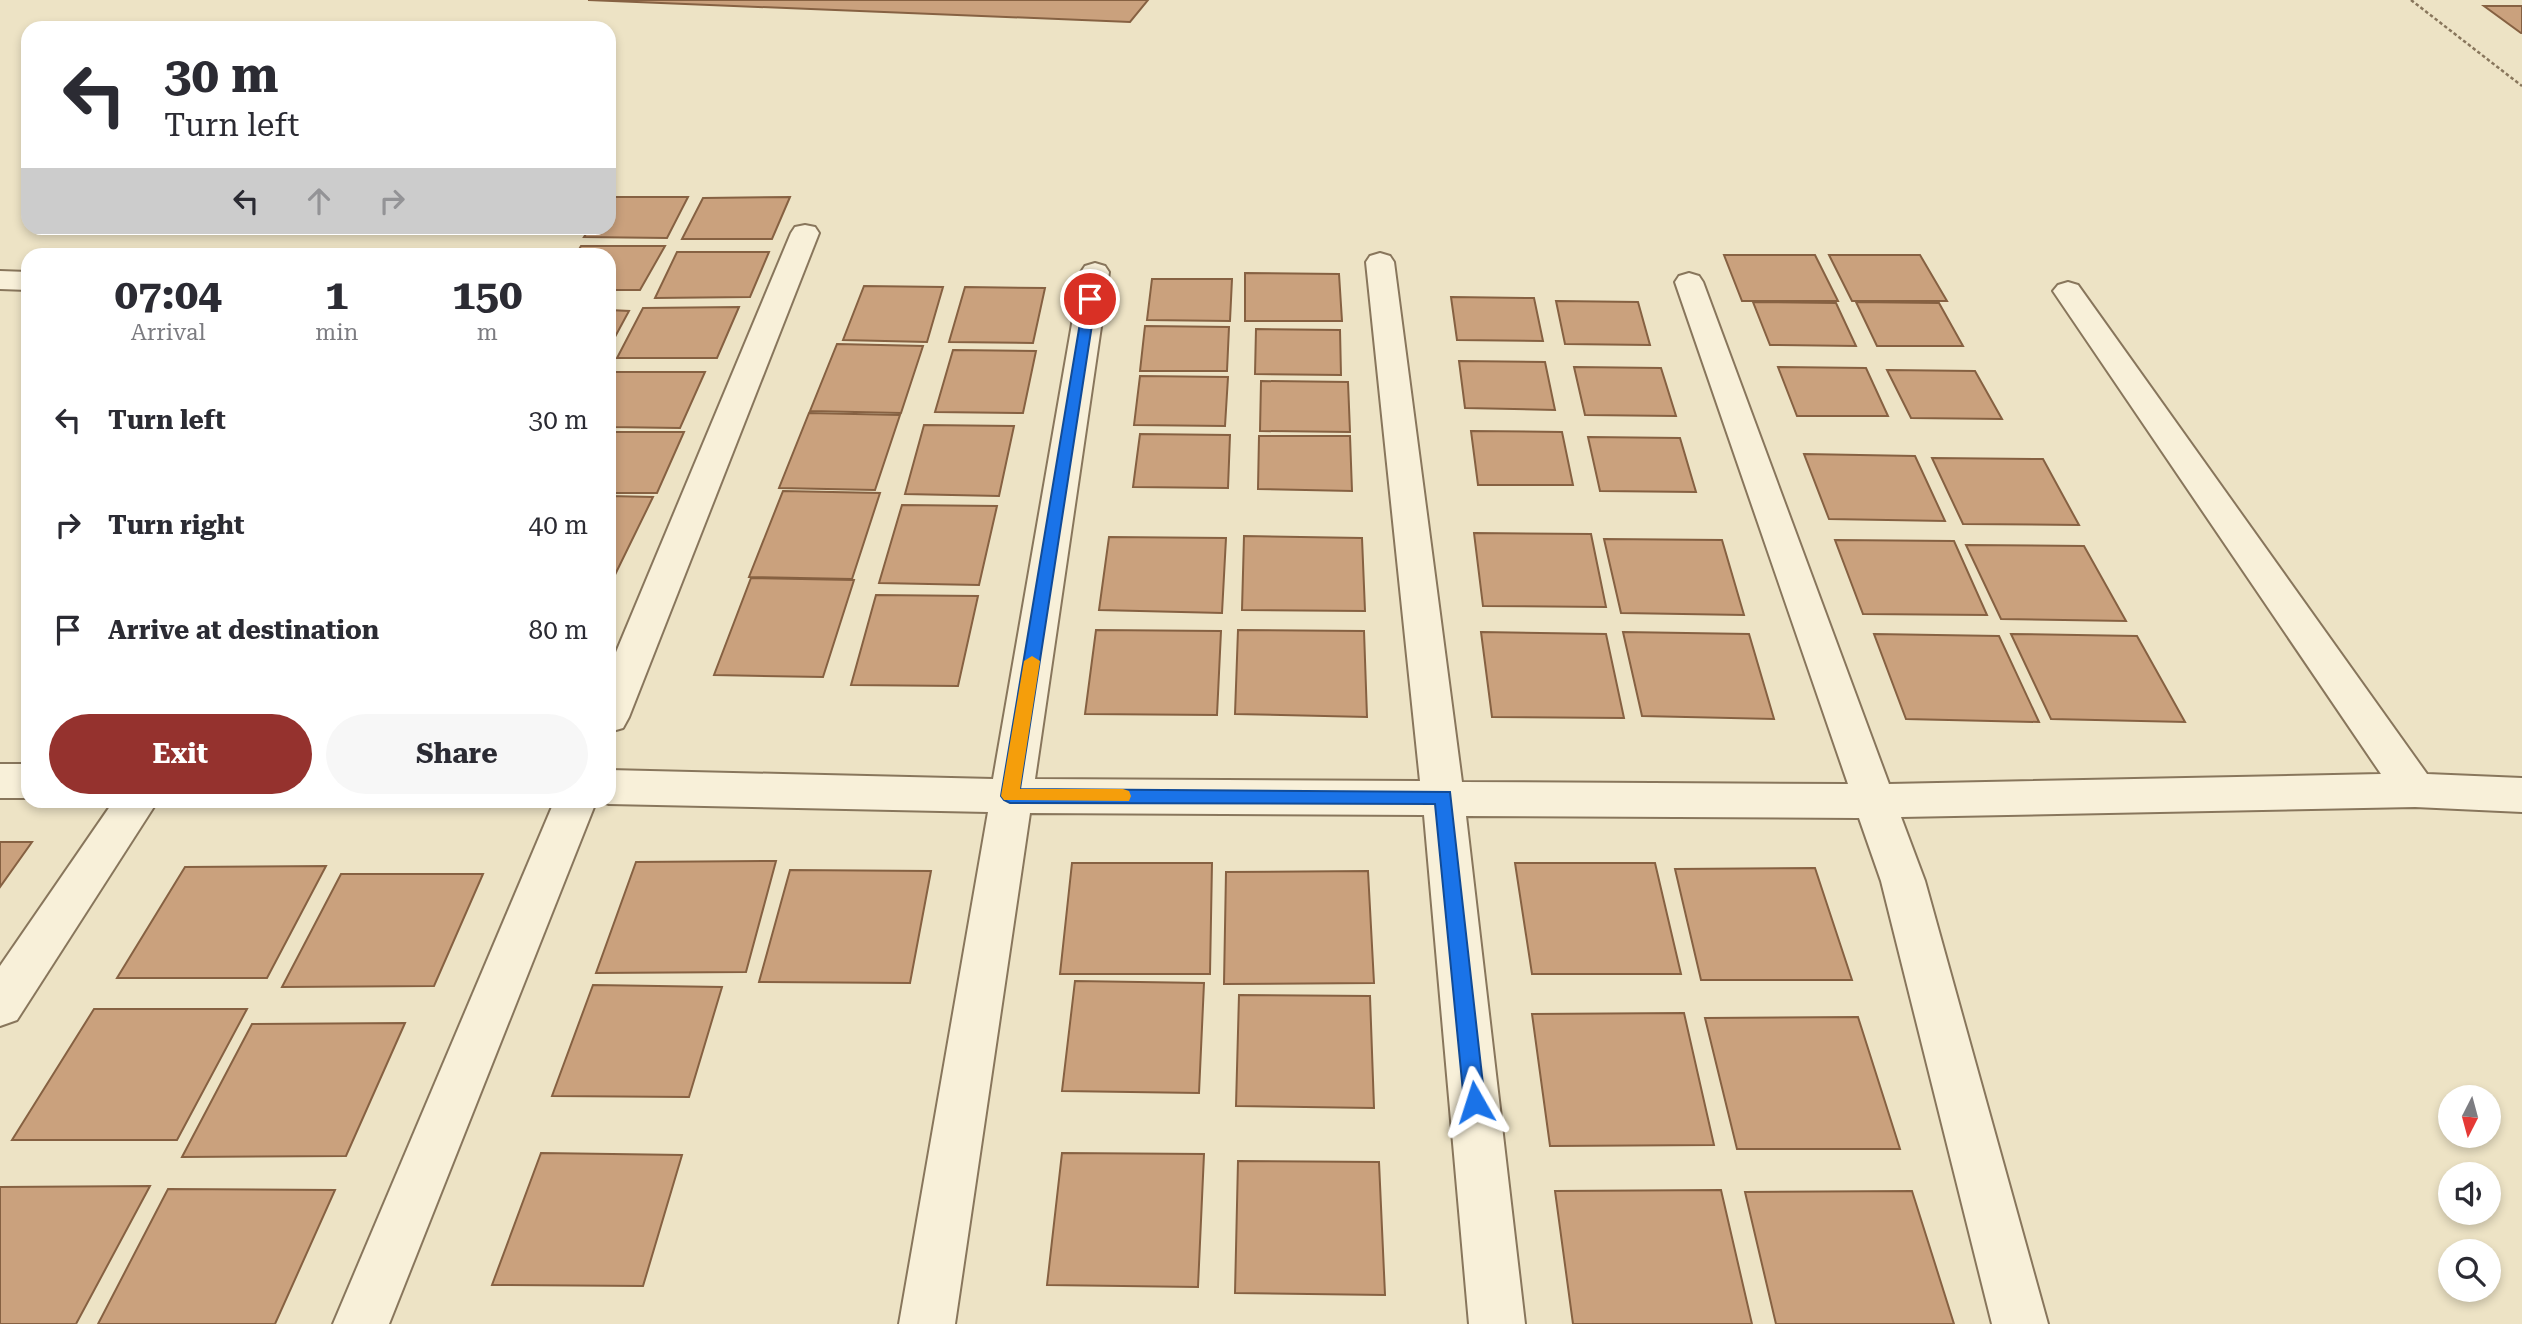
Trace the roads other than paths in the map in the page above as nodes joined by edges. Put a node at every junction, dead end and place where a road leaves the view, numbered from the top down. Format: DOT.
graph roads {
  1 [pos="805,233"];
  2 [pos="1380,262"];
  3 [pos="1095,272"];
  4 [pos="0,280"];
  5 [pos="21,281"];
  6 [pos="1689,282"];
  7 [pos="2068,290"];
  8 [pos="616,699"];
  9 [pos="0,781"];
  10 [pos="21,781"];
  11 [pos="616,787"];
  12 [pos="2415,790"];
  13 [pos="2522,795"];
  14 [pos="1010,796"];
  15 [pos="1443,797"];
  16 [pos="1874,802"];
  17 [pos="132,808"];
  18 [pos="573,808"];
  19 [pos="0,1005"];
  20 [pos="361,1324"];
  21 [pos="927,1324"];
  22 [pos="1497,1324"];
  23 [pos="2020,1324"];
  1 -- 8 [label="street"];
  2 -- 15 [label="street"];
  3 -- 14 [label="street"];
  4 -- 5 [label="street"];
  6 -- 16 [label="street"];
  7 -- 12 [label="street"];
  9 -- 10 [label="street"];
  11 -- 14 [label="street"];
  12 -- 13 [label="street"];
  12 -- 16 [label="street"];
  14 -- 15 [label="street"];
  14 -- 21 [label="street"];
  15 -- 16 [label="street"];
  15 -- 22 [label="street"];
  16 -- 23 [label="street"];
  17 -- 19 [label="street"];
  18 -- 20 [label="street"];
}
